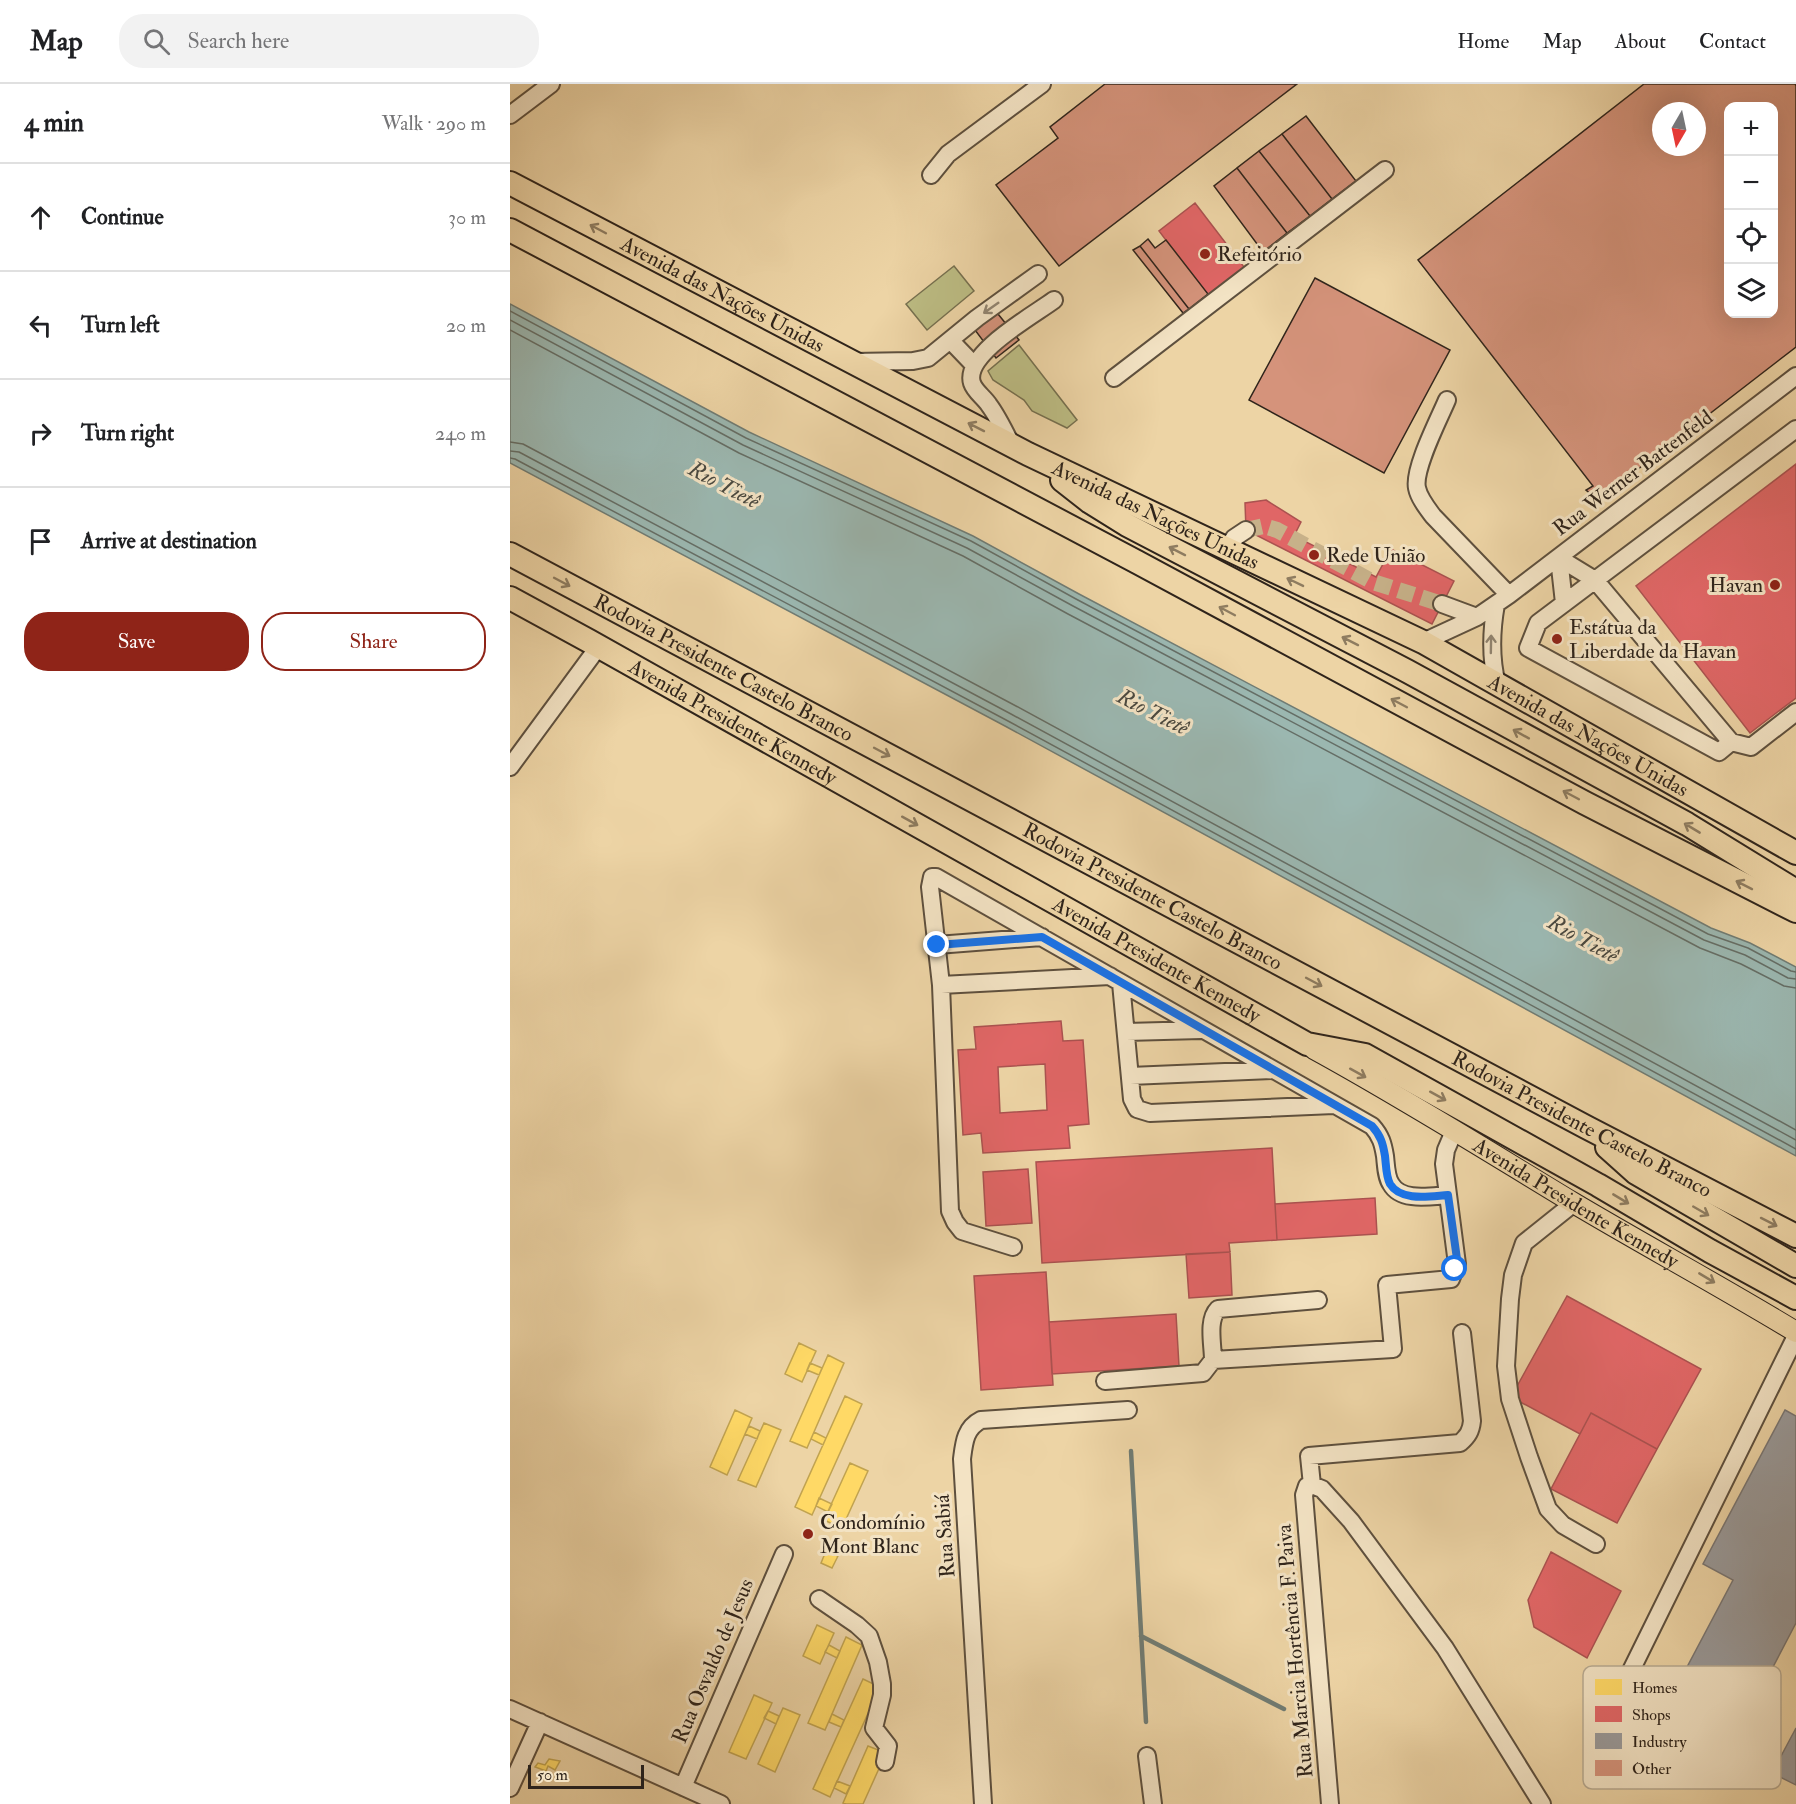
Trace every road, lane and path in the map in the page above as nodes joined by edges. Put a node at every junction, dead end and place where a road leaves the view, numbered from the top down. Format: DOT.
graph roads {
  1 [pos="551,84"];
  2 [pos="1042,84"];
  3 [pos="510,116"];
  4 [pos="1385,170"];
  5 [pos="931,175"];
  6 [pos="510,183"];
  7 [pos="510,230"];
  8 [pos="1038,274"];
  9 [pos="1054,300"];
  10 [pos="951,341"];
  11 [pos="853,362"];
  12 [pos="974,365"];
  13 [pos="1796,376"];
  14 [pos="1114,378"];
  15 [pos="1448,400"];
  16 [pos="1796,429"];
  17 [pos="1020,450"];
  18 [pos="1246,530"];
  19 [pos="1227,549"];
  20 [pos="510,554"];
  21 [pos="1559,558"];
  22 [pos="1595,580"];
  23 [pos="510,598"];
  24 [pos="1502,599"];
  25 [pos="1564,603"];
  26 [pos="1442,604"];
  27 [pos="1477,617"];
  28 [pos="1423,642"];
  29 [pos="599,646"];
  30 [pos="1497,684"];
  31 [pos="1796,712"];
  32 [pos="1731,742"];
  33 [pos="510,767"];
  34 [pos="1796,854"];
  35 [pos="1796,891"];
  36 [pos="1796,912"];
  37 [pos="1042,937"];
  38 [pos="937,945"];
  39 [pos="1115,979"];
  40 [pos="941,985"];
  41 [pos="1202,1030"];
  42 [pos="1126,1032"];
  43 [pos="1306,1044"];
  44 [pos="1274,1070"];
  45 [pos="1130,1076"];
  46 [pos="1335,1105"];
  47 [pos="1586,1127"];
  48 [pos="1455,1129"];
  49 [pos="1448,1195"];
  50 [pos="1574,1203"];
  51 [pos="1796,1236"];
  52 [pos="1013,1247"];
  53 [pos="1796,1266"];
  54 [pos="1796,1299"];
  55 [pos="1318,1300"];
  56 [pos="1462,1333"];
  57 [pos="1796,1334"];
  58 [pos="1213,1360"];
  59 [pos="1104,1382"];
  60 [pos="1128,1410"];
  61 [pos="1308,1490"];
  62 [pos="1596,1544"];
  63 [pos="784,1554"];
  64 [pos="819,1599"];
  65 [pos="1633,1666"];
  66 [pos="510,1709"];
  67 [pos="540,1722"];
  68 [pos="1147,1756"];
  69 [pos="885,1762"];
  70 [pos="683,1786"];
  71 [pos="510,1788"];
  72 [pos="722,1804"];
  73 [pos="983,1804"];
  74 [pos="1153,1804"];
  75 [pos="1330,1804"];
  76 [pos="1542,1804"];
  1 -- 3 [label="street"];
  2 -- 5 [label="street"];
  4 -- 14 [label="street"];
  11 -- 6 [label="highway, Avenida das Nações Unidas, one-way"];
  36 -- 7 [label="highway, one-way"];
  8 -- 10 [label="street, one-way"];
  9 -- 12 [label="street"];
  10 -- 11 [label="street"];
  10 -- 12 [label="street"];
  17 -- 11 [label="highway, Avenida das Nações Unidas, one-way"];
  12 -- 17 [label="street"];
  13 -- 21 [label="street, Rua Werner Battenfeld"];
  15 -- 24 [label="street"];
  16 -- 22 [label="street"];
  17 -- 19 [label="highway, Avenida das Nações Unidas"];
  35 -- 17 [label="highway, one-way"];
  18 -- 19 [label="street"];
  28 -- 19 [label="highway, Avenida das Nações Unidas, one-way"];
  20 -- 47 [label="highway, Rodovia Presidente Castelo Branco, one-way"];
  21 -- 22 [label="street"];
  21 -- 24 [label="street, Rua Werner Battenfeld"];
  21 -- 25 [label="street"];
  22 -- 25 [label="street"];
  22 -- 32 [label="street"];
  23 -- 29 [label="highway, Avenida Presidente Kennedy"];
  24 -- 27 [label="street, Rua Werner Battenfeld"];
  30 -- 24 [label="street, one-way"];
  25 -- 32 [label="street"];
  26 -- 27 [label="street"];
  27 -- 28 [label="street, Rua Werner Battenfeld"];
  28 -- 30 [label="highway, Avenida das Nações Unidas"];
  29 -- 33 [label="street"];
  29 -- 43 [label="highway, Avenida Presidente Kennedy, one-way"];
  30 -- 34 [label="highway, Avenida das Nações Unidas"];
  31 -- 32 [label="street"];
  37 -- 38 [label="street"];
  37 -- 38 [label="street"];
  37 -- 39 [label="street"];
  38 -- 40 [label="street"];
  39 -- 40 [label="street"];
  39 -- 41 [label="street"];
  39 -- 42 [label="street"];
  40 -- 52 [label="street"];
  41 -- 42 [label="street"];
  41 -- 44 [label="street"];
  42 -- 45 [label="street"];
  43 -- 48 [label="main road, Avenida Presidente Kennedy, one-way"];
  43 -- 54 [label="highway, one-way"];
  44 -- 45 [label="street"];
  44 -- 46 [label="street"];
  45 -- 46 [label="street"];
  46 -- 49 [label="street"];
  47 -- 51 [label="highway, Rodovia Presidente Castelo Branco, one-way"];
  47 -- 53 [label="highway, one-way"];
  48 -- 49 [label="street"];
  48 -- 50 [label="main road, Avenida Presidente Kennedy"];
  49 -- 58 [label="street"];
  50 -- 57 [label="main road, Avenida Presidente Kennedy, one-way"];
  50 -- 62 [label="street"];
  55 -- 58 [label="street"];
  56 -- 61 [label="street, Rua Marcia Hortência F. Paiva"];
  57 -- 65 [label="street"];
  58 -- 59 [label="street"];
  60 -- 73 [label="street, Rua Sabiá"];
  61 -- 75 [label="street, Rua Marcia Hortência F. Paiva"];
  61 -- 76 [label="street"];
  63 -- 70 [label="street, Rua Osvaldo de Jesus"];
  64 -- 69 [label="street"];
  66 -- 67 [label="street"];
  67 -- 70 [label="street"];
  67 -- 71 [label="street"];
  68 -- 74 [label="street"];
  70 -- 72 [label="street"];
}
